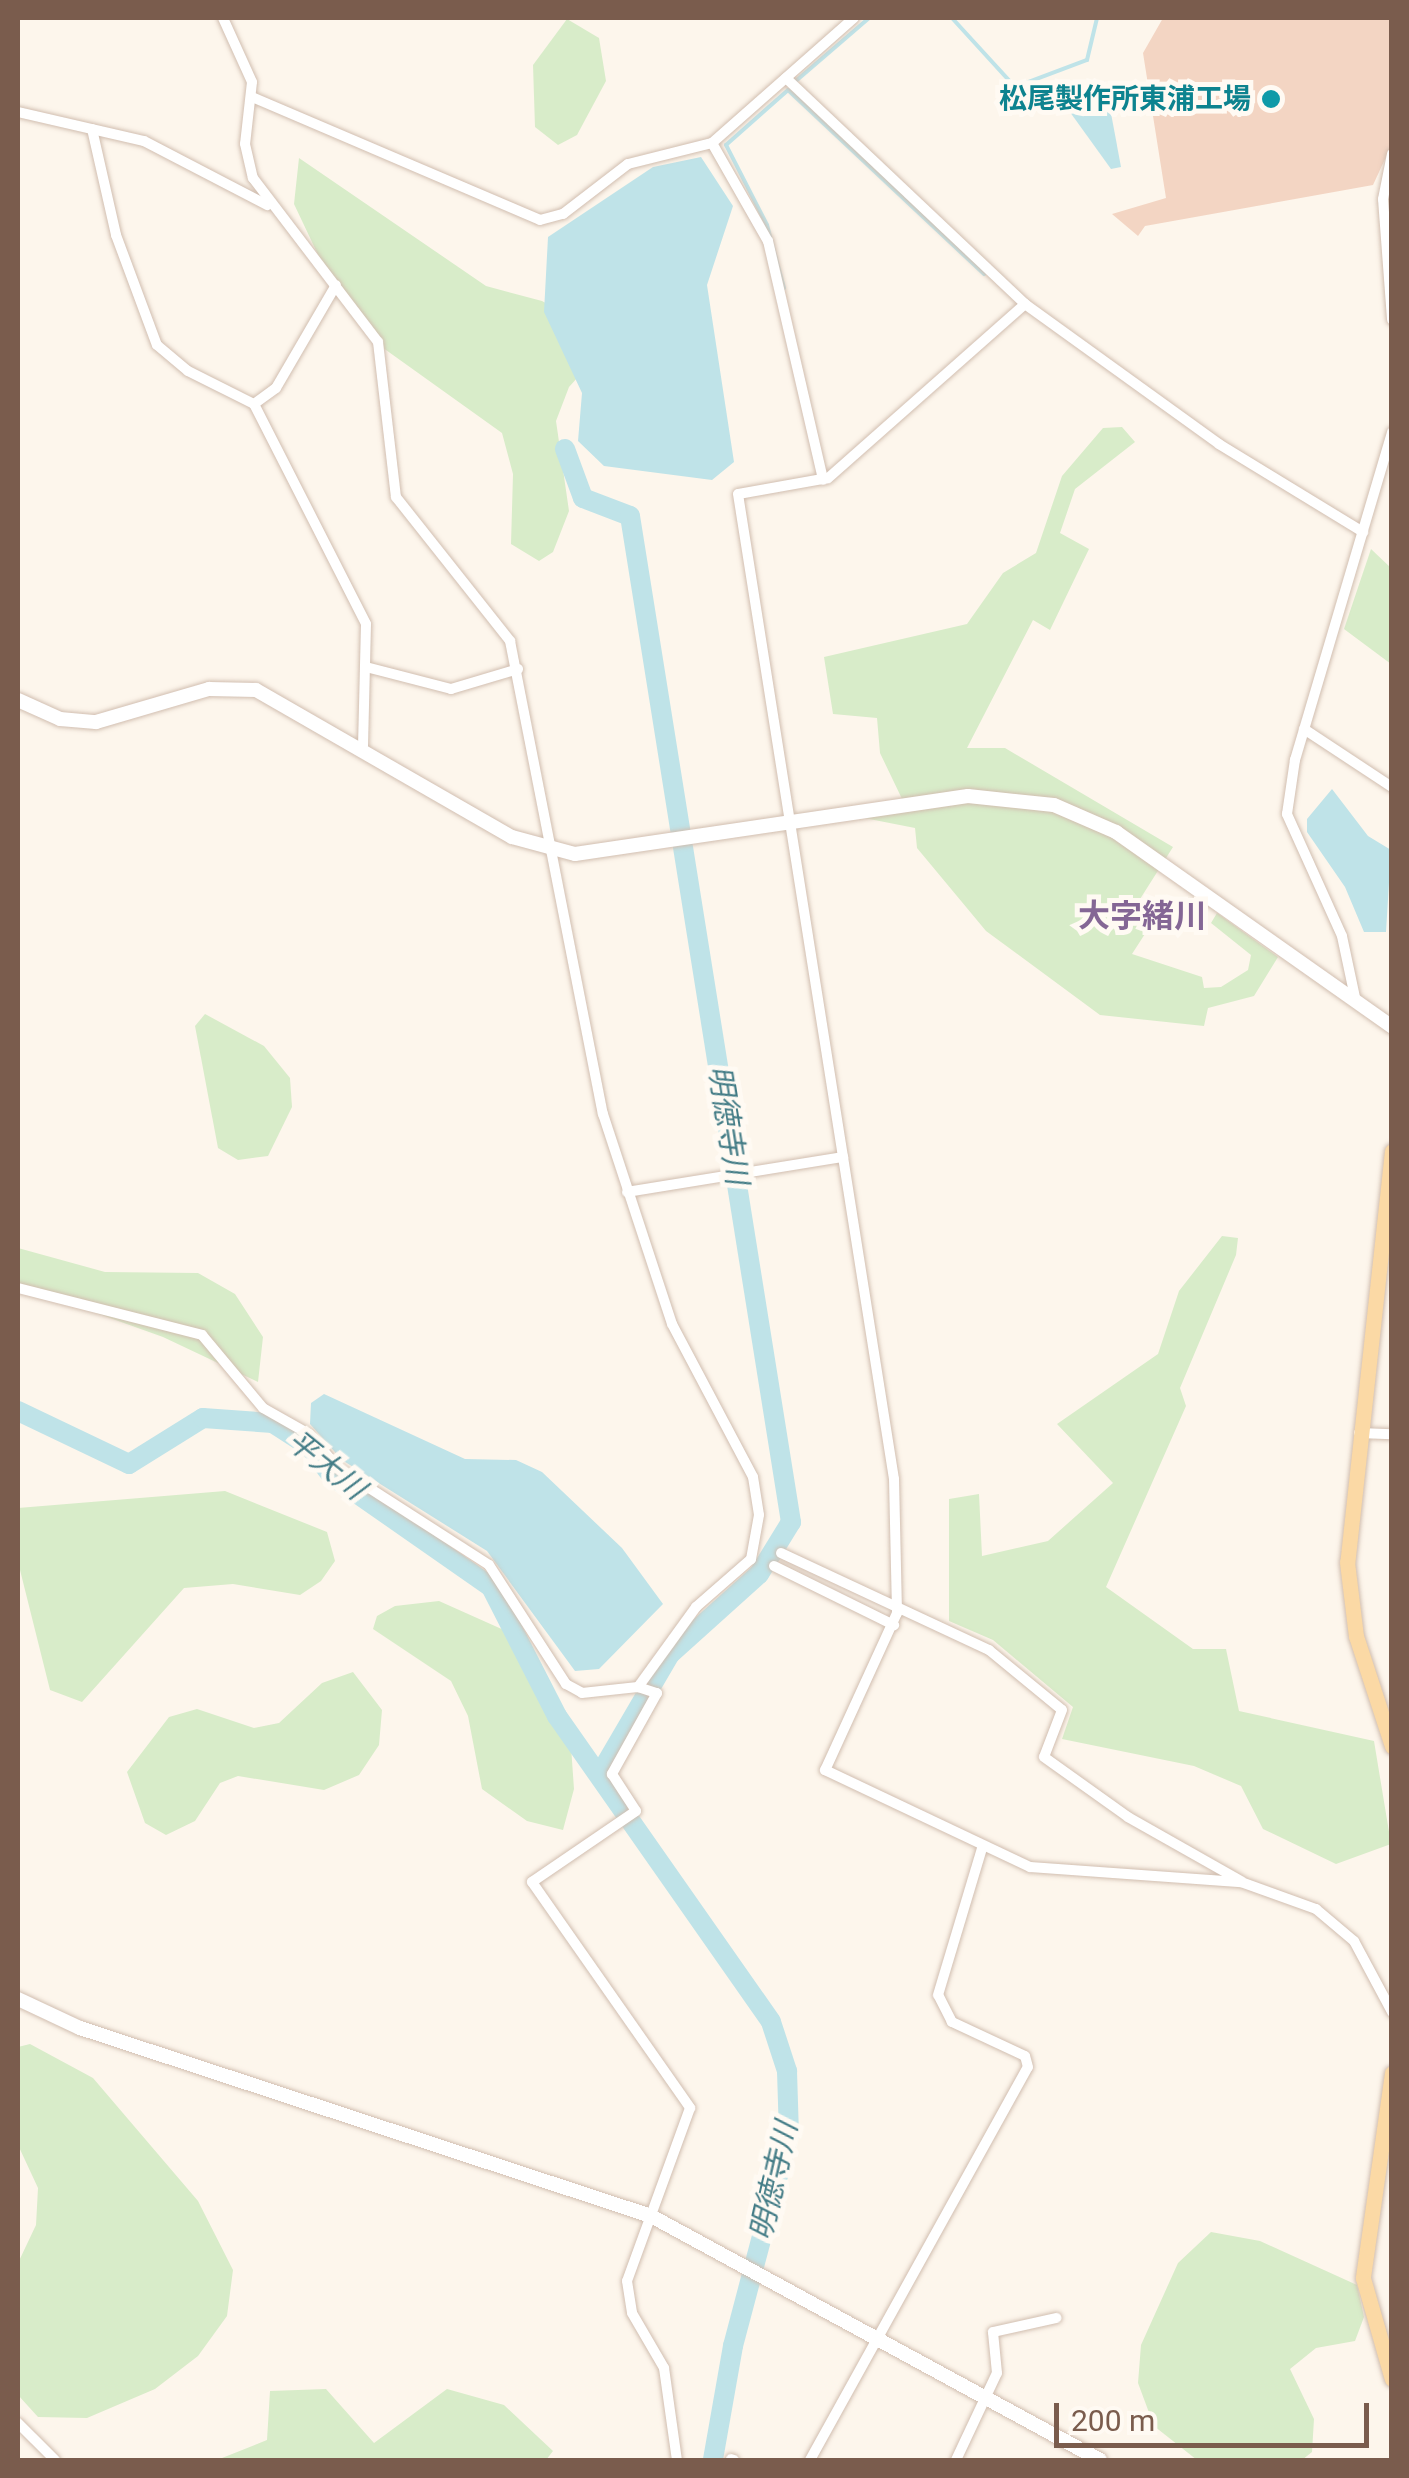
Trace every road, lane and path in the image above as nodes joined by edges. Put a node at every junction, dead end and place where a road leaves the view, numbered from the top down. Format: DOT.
graph roads {
  1 [pos="223,18"];
  2 [pos="854,18"];
  3 [pos="786,78"];
  4 [pos="252,97"];
  5 [pos="18,112"];
  6 [pos="92,129"];
  7 [pos="712,143"];
  8 [pos="1392,154"];
  9 [pos="267,205"];
  10 [pos="336,285"];
  11 [pos="1025,304"];
  12 [pos="1392,320"];
  13 [pos="254,404"];
  14 [pos="1392,432"];
  15 [pos="822,480"];
  16 [pos="1363,532"];
  17 [pos="366,666"];
  18 [pos="518,669"];
  19 [pos="18,700"];
  20 [pos="1304,728"];
  21 [pos="363,746"];
  22 [pos="1392,788"];
  23 [pos="789,823"];
  24 [pos="552,851"];
  25 [pos="1356,1003"];
  26 [pos="1392,1027"];
  27 [pos="1392,1151"];
  28 [pos="843,1157"];
  29 [pos="627,1192"];
  30 [pos="18,1288"];
  31 [pos="1359,1433"];
  32 [pos="1392,1434"];
  33 [pos="782,1553"];
  34 [pos="774,1566"];
  35 [pos="896,1619"];
  36 [pos="639,1687"];
  37 [pos="1392,1746"];
  38 [pos="982,1848"];
  39 [pos="1242,1882"];
  40 [pos="18,1999"];
  41 [pos="1392,2012"];
  42 [pos="1392,2074"];
  43 [pos="651,2216"];
  44 [pos="1056,2318"];
  45 [pos="879,2338"];
  46 [pos="1392,2379"];
  47 [pos="983,2398"];
  48 [pos="18,2423"];
  49 [pos="54,2460"];
  50 [pos="677,2460"];
  51 [pos="810,2460"];
  52 [pos="956,2460"];
  53 [pos="1100,2460"];
  1 -- 4 [label="street"];
  2 -- 3 [label="street"];
  3 -- 7 [label="street"];
  3 -- 11 [label="street"];
  4 -- 7 [label="street"];
  4 -- 9 [label="street"];
  5 -- 6 [label="street"];
  6 -- 9 [label="street"];
  6 -- 13 [label="street"];
  7 -- 15 [label="street"];
  8 -- 12 [label="street"];
  9 -- 10 [label="street"];
  10 -- 13 [label="street"];
  10 -- 18 [label="street"];
  11 -- 15 [label="street"];
  11 -- 16 [label="street"];
  13 -- 17 [label="street"];
  14 -- 16 [label="street"];
  15 -- 23 [label="street"];
  16 -- 20 [label="street"];
  17 -- 18 [label="street"];
  17 -- 21 [label="street"];
  18 -- 24 [label="street"];
  19 -- 21 [label="street"];
  20 -- 22 [label="street"];
  20 -- 25 [label="street"];
  21 -- 24 [label="street"];
  23 -- 24 [label="street"];
  23 -- 25 [label="street"];
  23 -- 28 [label="street"];
  24 -- 29 [label="street"];
  25 -- 26 [label="street"];
  27 -- 31 [label="main road"];
  28 -- 29 [label="street"];
  28 -- 35 [label="street"];
  29 -- 36 [label="street"];
  30 -- 36 [label="street"];
  31 -- 32 [label="street"];
  31 -- 37 [label="main road"];
  33 -- 35 [label="street"];
  34 -- 35 [label="street"];
  35 -- 38 [label="street"];
  35 -- 39 [label="street"];
  36 -- 43 [label="street"];
  38 -- 39 [label="street"];
  38 -- 45 [label="street"];
  39 -- 41 [label="street"];
  40 -- 43 [label="street"];
  42 -- 46 [label="main road"];
  43 -- 45 [label="street"];
  43 -- 50 [label="street"];
  44 -- 47 [label="street"];
  45 -- 47 [label="street"];
  45 -- 51 [label="street"];
  47 -- 52 [label="street"];
  47 -- 53 [label="street"];
  48 -- 49 [label="street"];
}
